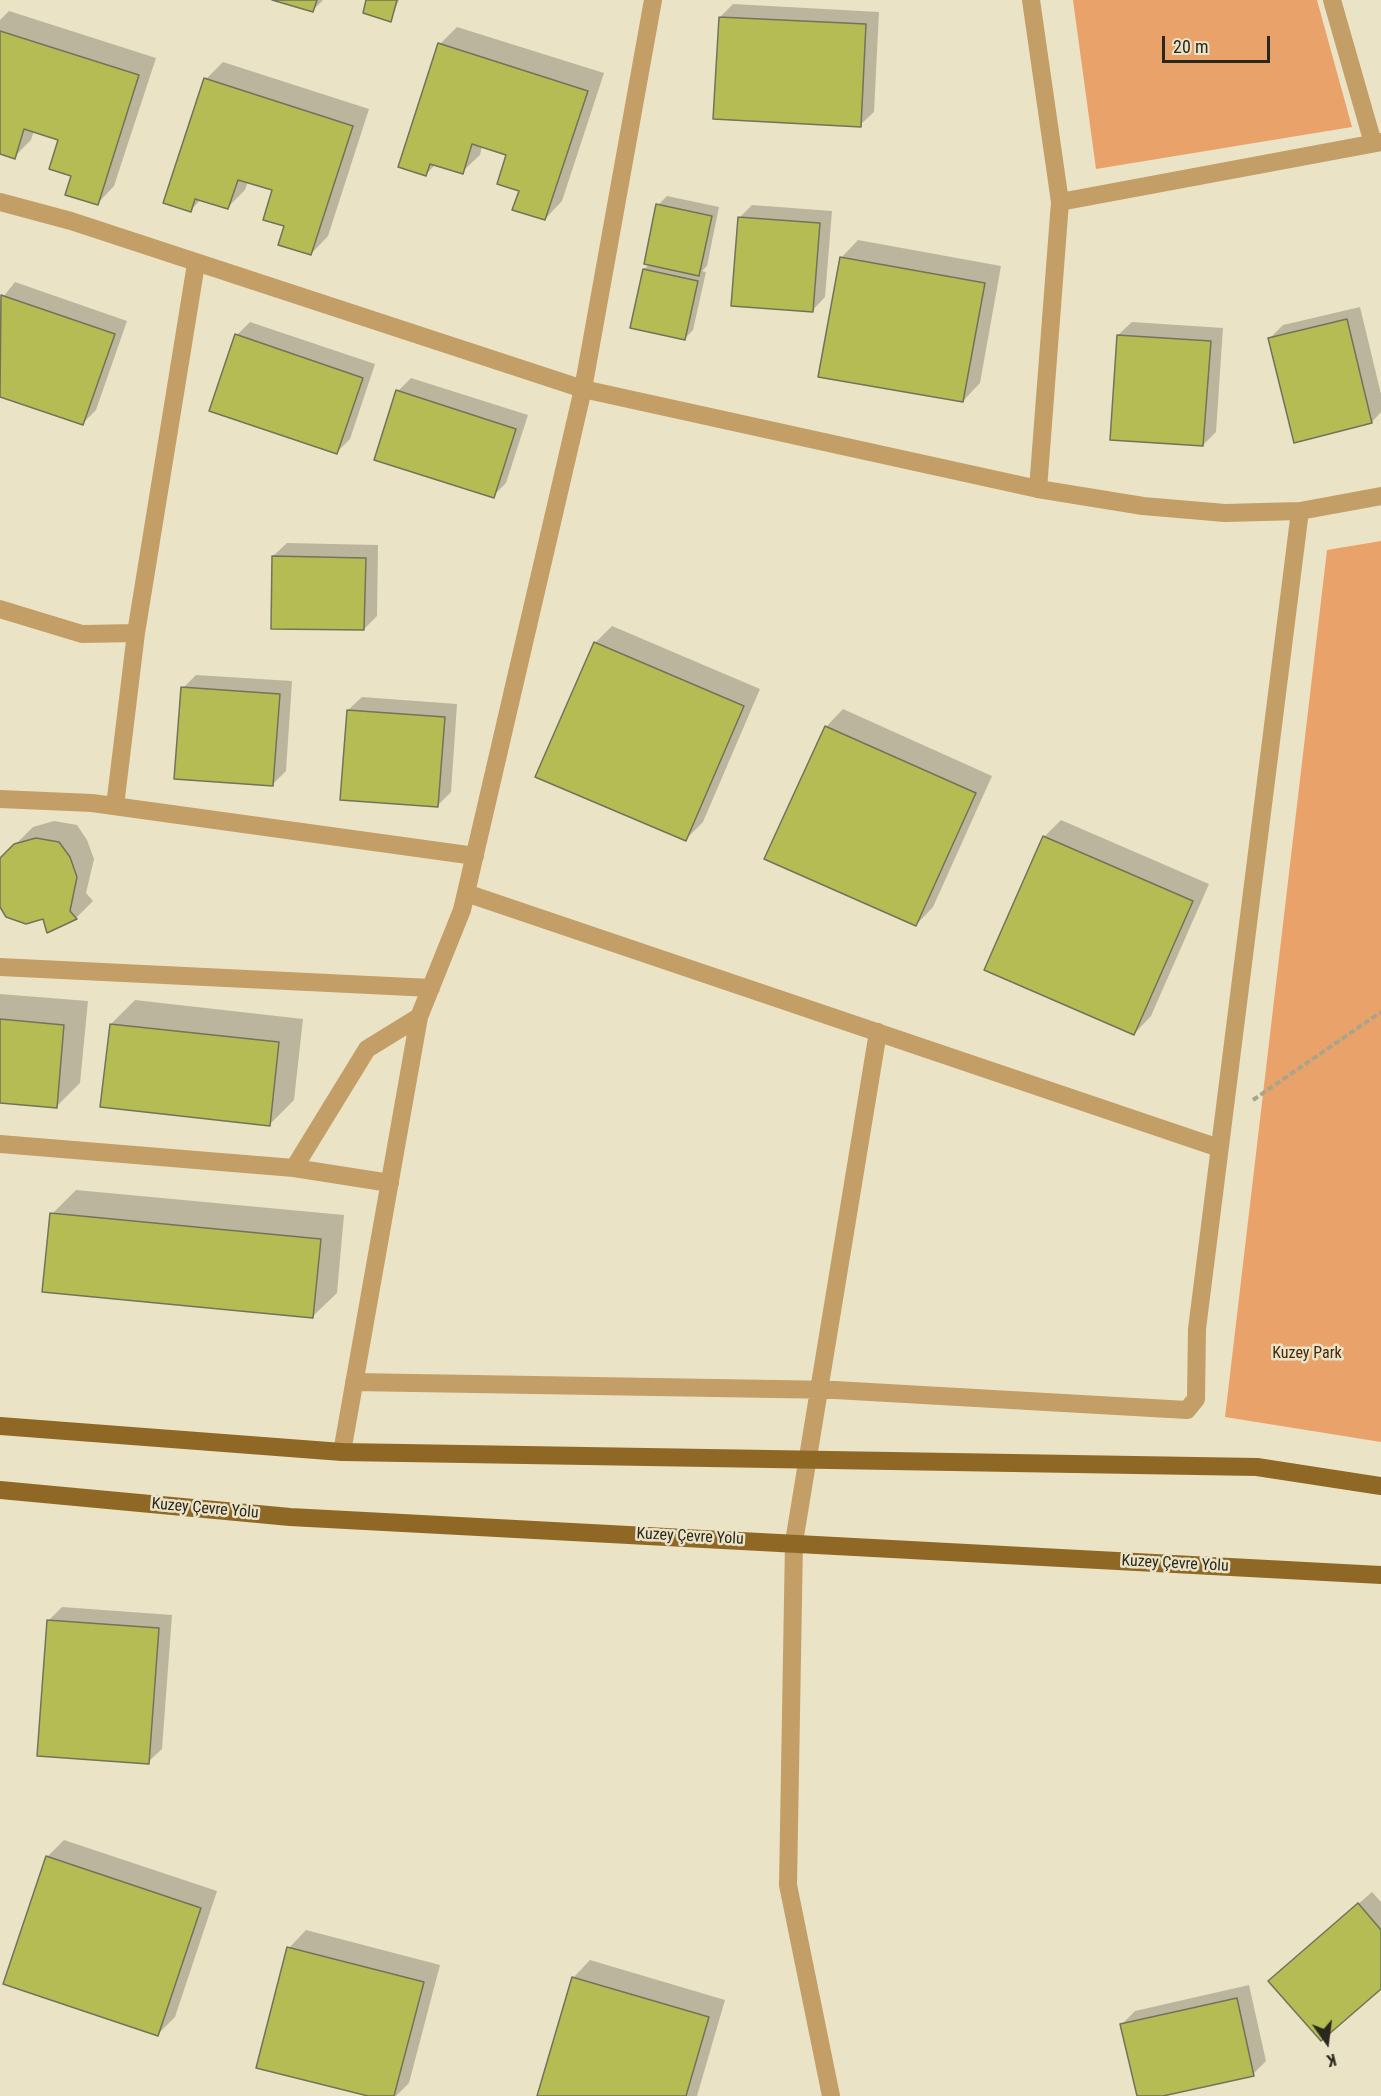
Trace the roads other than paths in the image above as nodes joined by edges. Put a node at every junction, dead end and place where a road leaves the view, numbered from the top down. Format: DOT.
graph roads {
  1 [pos="653,0"];
  2 [pos="1031,0"];
  3 [pos="1332,0"];
  4 [pos="1377,143"];
  5 [pos="0,202"];
  6 [pos="1060,202"];
  7 [pos="196,264"];
  8 [pos="583,389"];
  9 [pos="1038,489"];
  10 [pos="1381,496"];
  11 [pos="1300,511"];
  12 [pos="0,609"];
  13 [pos="136,633"];
  14 [pos="0,799"];
  15 [pos="115,806"];
  16 [pos="475,856"];
  17 [pos="466,892"];
  18 [pos="0,967"];
  19 [pos="431,988"];
  20 [pos="419,1017"];
  21 [pos="878,1032"];
  22 [pos="0,1144"];
  23 [pos="1219,1148"];
  24 [pos="294,1168"];
  25 [pos="390,1183"];
  26 [pos="354,1382"];
  27 [pos="817,1390"];
  28 [pos="0,1426"];
  29 [pos="342,1452"];
  30 [pos="806,1460"];
  31 [pos="1381,1486"];
  32 [pos="0,1490"];
  33 [pos="794,1542"];
  34 [pos="1381,1575"];
  35 [pos="831,2096"];
  1 -- 8 [label="street"];
  2 -- 6 [label="street"];
  3 -- 4 [label="street"];
  4 -- 6 [label="street"];
  5 -- 7 [label="street"];
  6 -- 9 [label="street"];
  7 -- 8 [label="street"];
  7 -- 13 [label="street"];
  8 -- 9 [label="street"];
  8 -- 16 [label="street"];
  9 -- 11 [label="street"];
  10 -- 11 [label="street"];
  11 -- 23 [label="street"];
  12 -- 13 [label="street"];
  13 -- 15 [label="street"];
  14 -- 15 [label="street"];
  15 -- 16 [label="street"];
  16 -- 17 [label="street"];
  17 -- 19 [label="street"];
  17 -- 21 [label="street"];
  18 -- 19 [label="street"];
  19 -- 20 [label="street"];
  20 -- 24 [label="street"];
  20 -- 25 [label="street"];
  21 -- 23 [label="street"];
  21 -- 27 [label="street"];
  22 -- 24 [label="street"];
  23 -- 27 [label="street"];
  24 -- 25 [label="street"];
  25 -- 26 [label="street"];
  26 -- 27 [label="street"];
  26 -- 29 [label="street"];
  27 -- 30 [label="street"];
  28 -- 29 [label="main road"];
  29 -- 30 [label="main road"];
  30 -- 31 [label="main road"];
  30 -- 33 [label="street"];
  32 -- 33 [label="main road, Kuzey Çevre Yolu"];
  33 -- 34 [label="main road, Kuzey Çevre Yolu"];
  33 -- 35 [label="street"];
}
